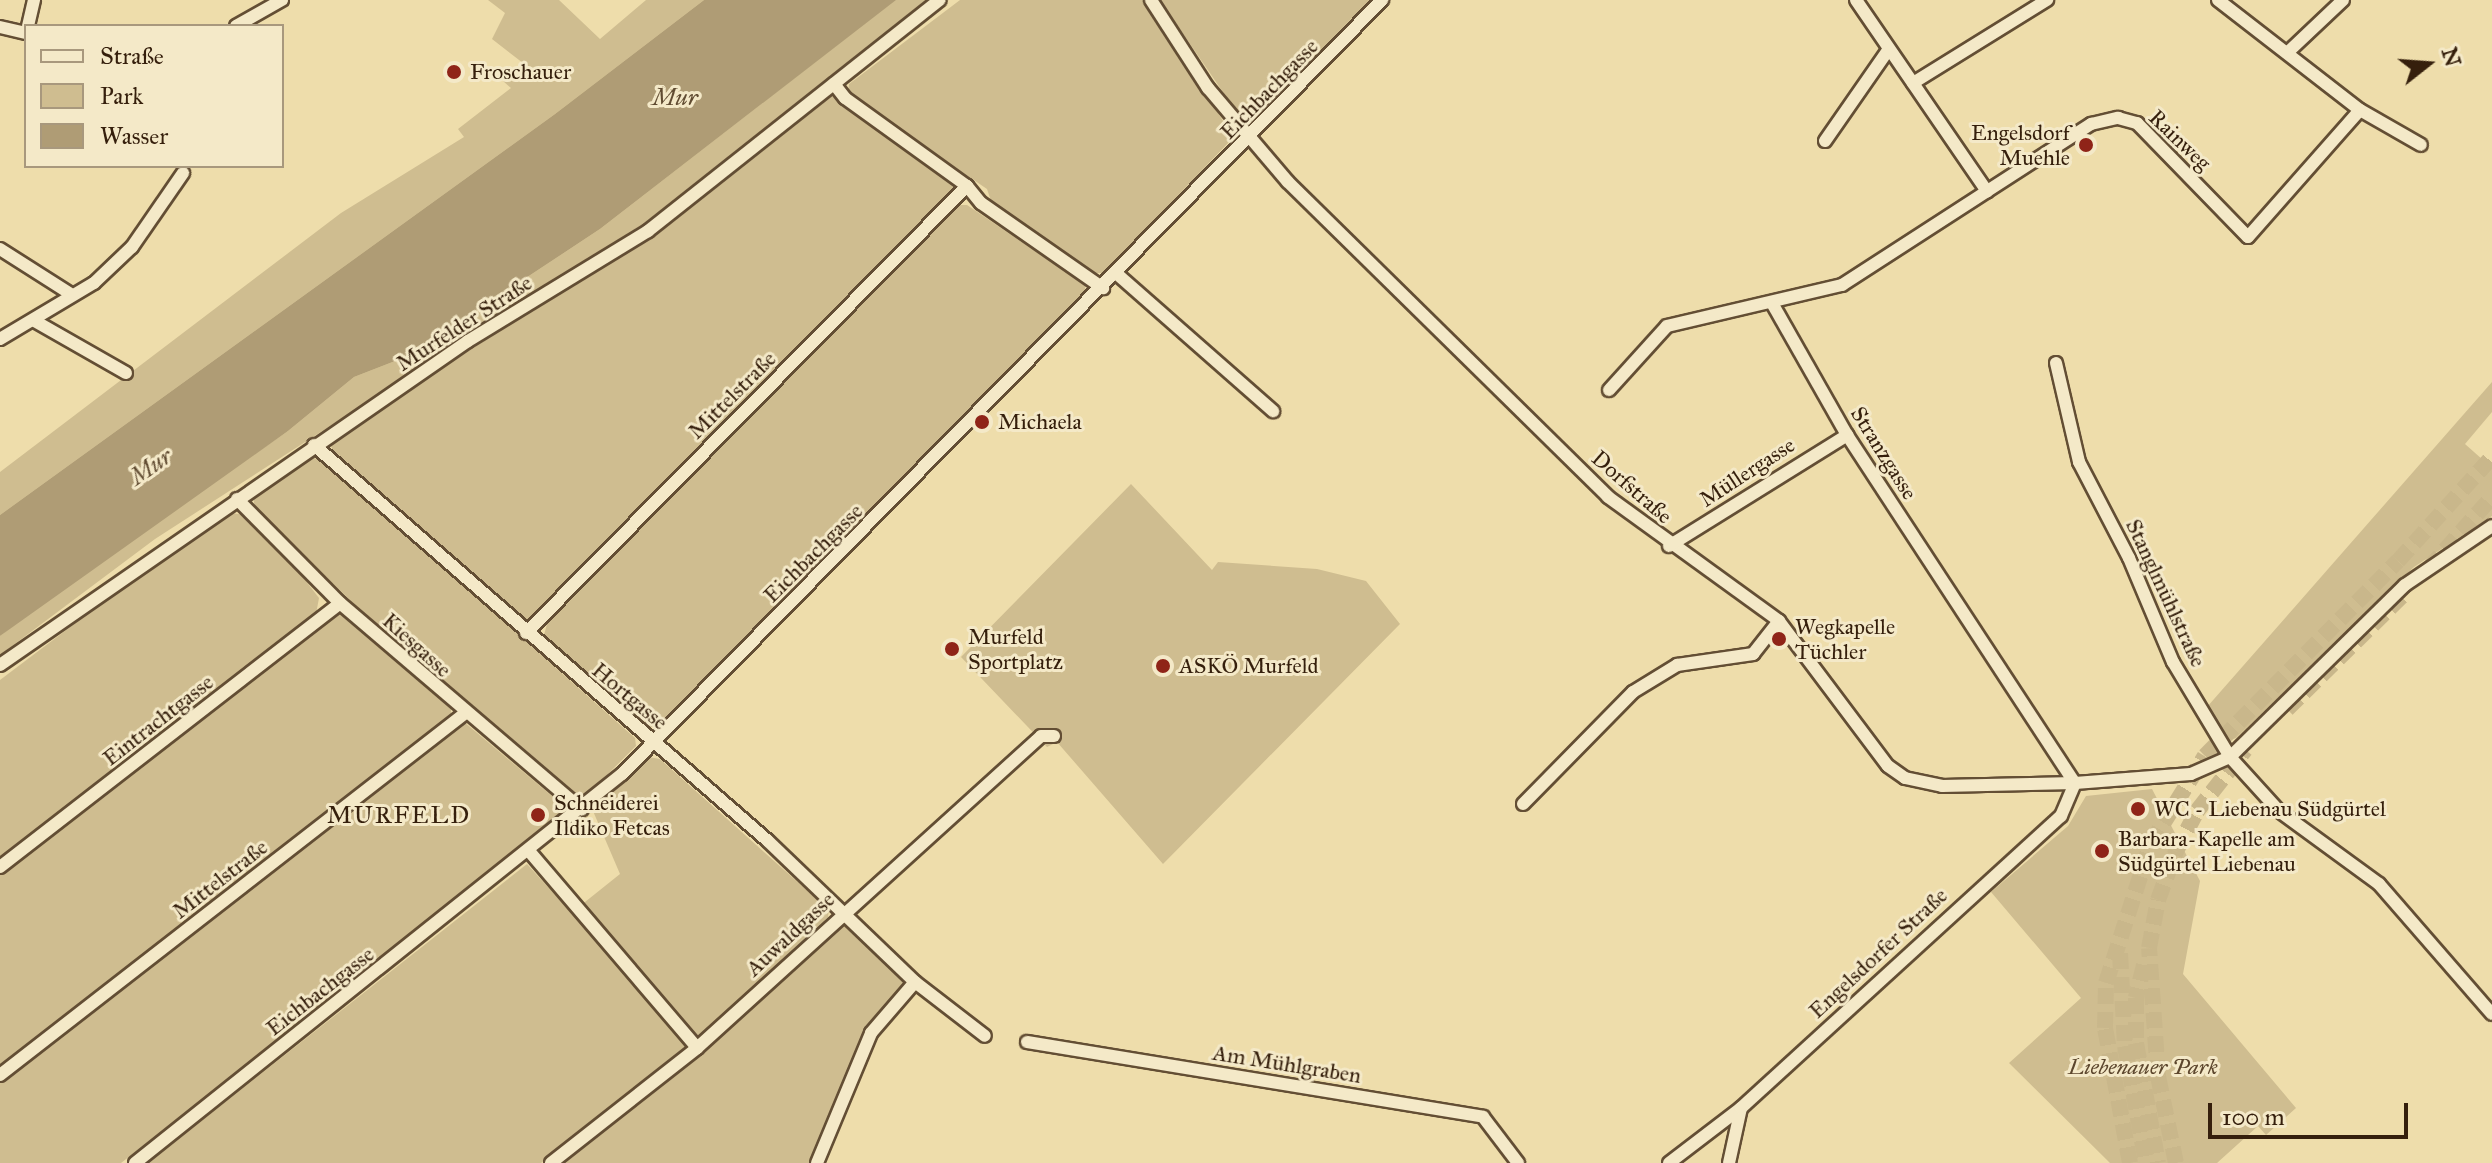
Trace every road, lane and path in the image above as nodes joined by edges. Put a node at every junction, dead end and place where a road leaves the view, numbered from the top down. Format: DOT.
graph roads {
  1 [pos="34,0"];
  2 [pos="282,0"];
  3 [pos="939,0"];
  4 [pos="1151,0"];
  5 [pos="1382,0"];
  6 [pos="1856,0"];
  7 [pos="2047,0"];
  8 [pos="2218,0"];
  9 [pos="2343,0"];
  10 [pos="28,24"];
  11 [pos="240,24"];
  12 [pos="0,27"];
  13 [pos="24,33"];
  14 [pos="1889,49"];
  15 [pos="2287,53"];
  16 [pos="1913,83"];
  17 [pos="834,84"];
  18 [pos="2360,110"];
  19 [pos="1247,140"];
  20 [pos="1825,141"];
  21 [pos="2421,145"];
  22 [pos="183,173"];
  23 [pos="967,186"];
  24 [pos="1987,191"];
  25 [pos="0,249"];
  26 [pos="1117,274"];
  27 [pos="1103,288"];
  28 [pos="69,293"];
  29 [pos="1772,303"];
  30 [pos="33,320"];
  31 [pos="0,339"];
  32 [pos="2056,363"];
  33 [pos="126,373"];
  34 [pos="1609,390"];
  35 [pos="1273,411"];
  36 [pos="1847,435"];
  37 [pos="314,445"];
  38 [pos="237,499"];
  39 [pos="2492,526"];
  40 [pos="1669,546"];
  41 [pos="340,603"];
  42 [pos="1779,621"];
  43 [pos="526,633"];
  44 [pos="0,665"];
  45 [pos="464,714"];
  46 [pos="1054,736"];
  47 [pos="653,742"];
  48 [pos="2230,757"];
  49 [pos="2075,783"];
  50 [pos="1523,804"];
  51 [pos="582,810"];
  52 [pos="529,851"];
  53 [pos="0,867"];
  54 [pos="843,911"];
  55 [pos="915,982"];
  56 [pos="2492,1014"];
  57 [pos="985,1036"];
  58 [pos="1027,1042"];
  59 [pos="697,1048"];
  60 [pos="0,1075"];
  61 [pos="1741,1108"];
  62 [pos="135,1163"];
  63 [pos="551,1163"];
  64 [pos="817,1163"];
  65 [pos="1518,1163"];
  66 [pos="1669,1163"];
  67 [pos="1729,1163"];
  1 -- 10 [label="street"];
  2 -- 11 [label="street"];
  3 -- 17 [label="street, Murfelder Straße"];
  4 -- 19 [label="street, Dorfstraße"];
  5 -- 19 [label="street, Eichbachgasse"];
  6 -- 14 [label="street"];
  7 -- 16 [label="street"];
  8 -- 15 [label="street"];
  9 -- 15 [label="street"];
  12 -- 13 [label="street"];
  14 -- 16 [label="street"];
  14 -- 20 [label="street"];
  15 -- 18 [label="street"];
  16 -- 24 [label="street"];
  17 -- 23 [label="street"];
  17 -- 37 [label="street, Murfelder Straße"];
  18 -- 21 [label="street"];
  18 -- 24 [label="street, Rainweg"];
  19 -- 26 [label="street, Eichbachgasse"];
  19 -- 40 [label="street, Dorfstraße"];
  22 -- 28 [label="street"];
  23 -- 27 [label="street"];
  23 -- 43 [label="street, Mittelstraße"];
  24 -- 29 [label="street, Rainweg"];
  25 -- 28 [label="street"];
  26 -- 27 [label="street, Eichbachgasse"];
  26 -- 35 [label="street"];
  27 -- 47 [label="street, Eichbachgasse"];
  28 -- 30 [label="street"];
  29 -- 34 [label="street"];
  29 -- 36 [label="street, Stranzgasse"];
  30 -- 31 [label="street"];
  30 -- 33 [label="street"];
  32 -- 48 [label="street, Stanglmühlstraße"];
  36 -- 40 [label="street, Müllergasse"];
  36 -- 49 [label="street, Stranzgasse"];
  37 -- 38 [label="street, Murfelder Straße"];
  37 -- 43 [label="street, Hortgasse"];
  38 -- 41 [label="street, Kiesgasse"];
  38 -- 44 [label="street, Murfelder Straße"];
  39 -- 48 [label="street"];
  40 -- 42 [label="street, Dorfstraße"];
  41 -- 45 [label="street, Kiesgasse"];
  41 -- 53 [label="street, Eintrachtgasse"];
  42 -- 49 [label="street, Dorfstraße"];
  42 -- 50 [label="street"];
  43 -- 47 [label="street, Hortgasse"];
  45 -- 51 [label="street, Kiesgasse"];
  45 -- 60 [label="street, Mittelstraße"];
  46 -- 54 [label="street, Auwaldgasse"];
  47 -- 51 [label="street, Eichbachgasse"];
  47 -- 54 [label="street, Hortgasse"];
  48 -- 49 [label="street, Dorfstraße"];
  48 -- 56 [label="street, Stanglmühlstraße"];
  49 -- 61 [label="street, Engelsdorfer Straße"];
  51 -- 52 [label="street, Eichbachgasse"];
  52 -- 59 [label="street"];
  52 -- 62 [label="street, Eichbachgasse"];
  54 -- 55 [label="street, Hortgasse"];
  54 -- 59 [label="street, Auwaldgasse"];
  55 -- 57 [label="street"];
  55 -- 64 [label="street"];
  58 -- 65 [label="street, Am Mühlgraben"];
  59 -- 63 [label="street, Auwaldgasse"];
  61 -- 66 [label="street"];
  61 -- 67 [label="street"];
}
